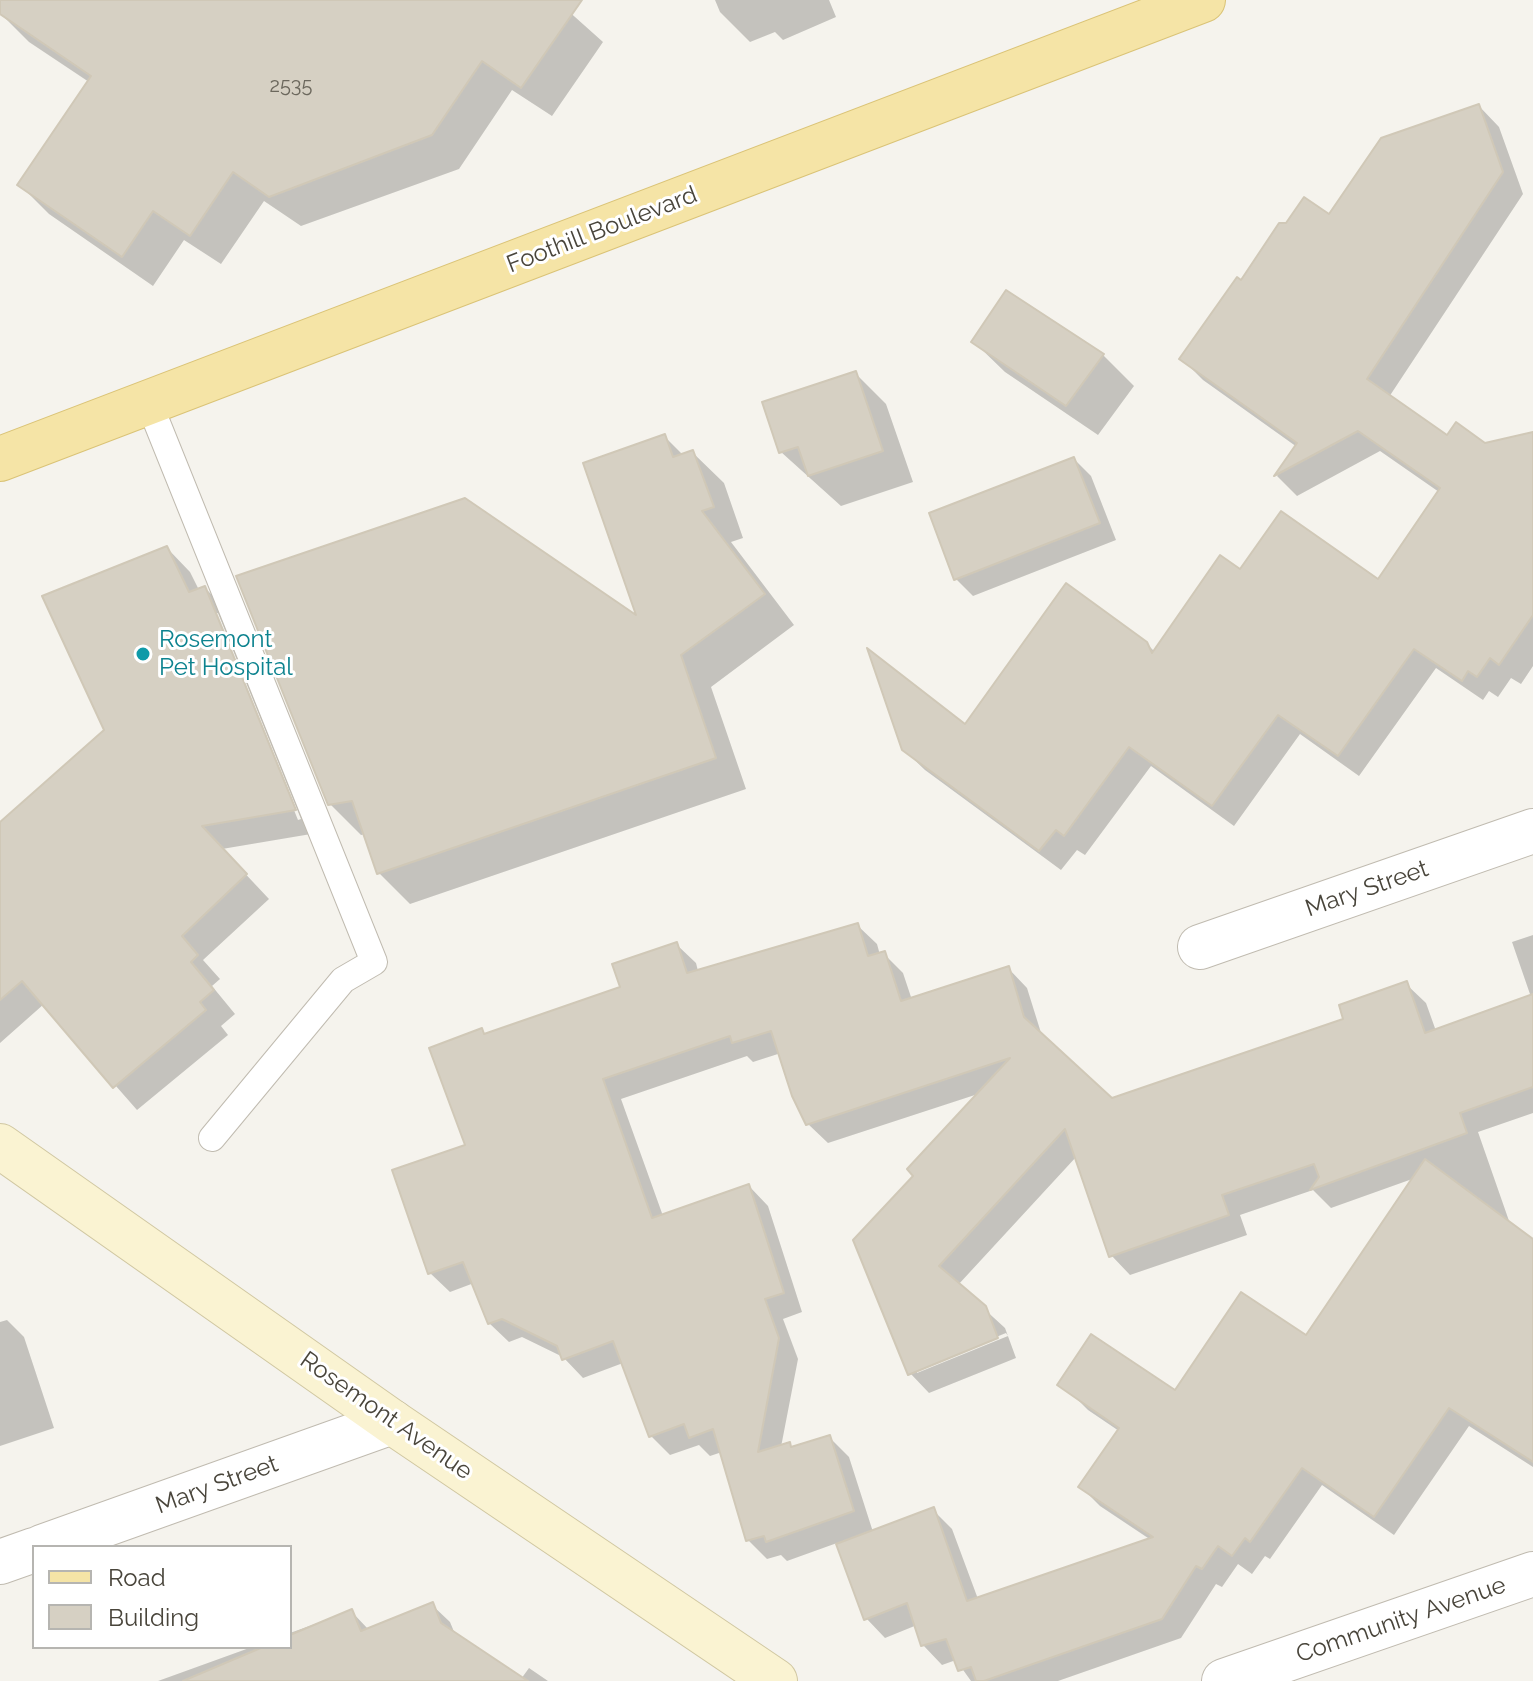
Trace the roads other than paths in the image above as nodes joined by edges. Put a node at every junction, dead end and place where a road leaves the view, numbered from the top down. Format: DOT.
graph roads {
  1 [pos="1203,0"];
  2 [pos="149,403"];
  3 [pos="0,459"];
  4 [pos="1533,831"];
  5 [pos="1200,947"];
  6 [pos="212,1138"];
  7 [pos="0,1146"];
  8 [pos="392,1422"];
  9 [pos="48,1545"];
  10 [pos="32,1551"];
  11 [pos="0,1562"];
  12 [pos="1533,1574"];
  13 [pos="775,1681"];
  14 [pos="1224,1681"];
  1 -- 2 [label="main road, Foothill Boulevard"];
  2 -- 3 [label="main road, Foothill Boulevard"];
  2 -- 6 [label="lane"];
  4 -- 5 [label="street, Mary Street"];
  7 -- 8 [label="street, Rosemont Avenue"];
  8 -- 9 [label="street, Mary Street"];
  8 -- 13 [label="street, Rosemont Avenue"];
  10 -- 11 [label="street"];
  12 -- 14 [label="street, Community Avenue"];
}
